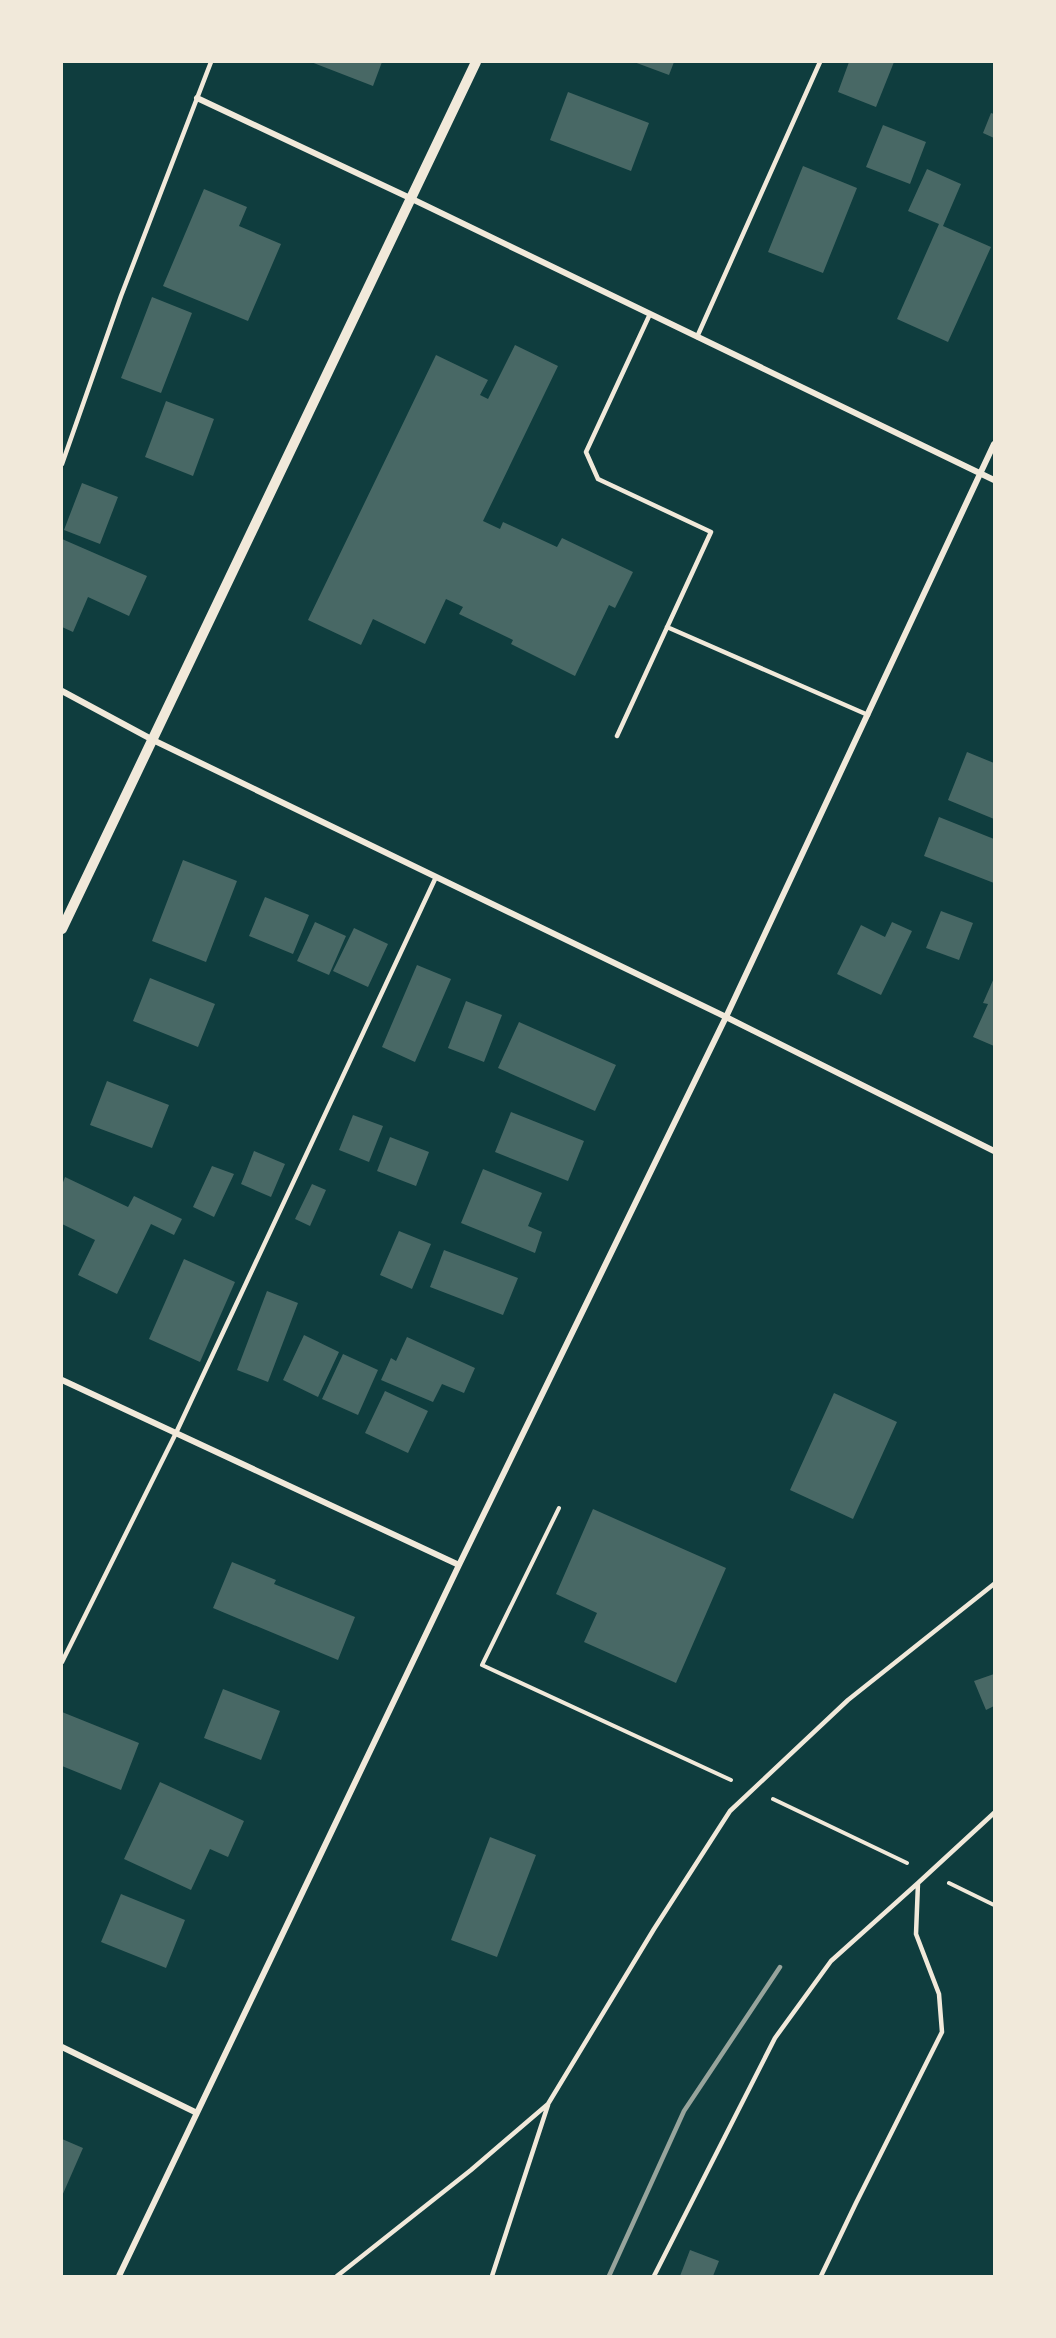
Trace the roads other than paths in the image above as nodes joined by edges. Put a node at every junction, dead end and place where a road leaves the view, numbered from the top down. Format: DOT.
graph roads {
  1 [pos="211,62"];
  2 [pos="476,62"];
  3 [pos="820,62"];
  4 [pos="197,98"];
  5 [pos="410,198"];
  6 [pos="650,314"];
  7 [pos="697,337"];
  8 [pos="994,444"];
  9 [pos="62,464"];
  10 [pos="980,473"];
  11 [pos="994,480"];
  12 [pos="667,627"];
  13 [pos="62,691"];
  14 [pos="868,715"];
  15 [pos="617,736"];
  16 [pos="153,740"];
  17 [pos="436,877"];
  18 [pos="62,929"];
  19 [pos="726,1017"];
  20 [pos="994,1151"];
  21 [pos="62,1380"];
  22 [pos="176,1433"];
  23 [pos="459,1564"];
  24 [pos="994,1584"];
  25 [pos="62,1662"];
  26 [pos="994,1813"];
  27 [pos="918,1883"];
  28 [pos="62,2048"];
  29 [pos="548,2104"];
  30 [pos="197,2112"];
  31 [pos="119,2277"];
  32 [pos="337,2277"];
  33 [pos="492,2277"];
  34 [pos="654,2277"];
  35 [pos="821,2277"];
  1 -- 4 [label="lane"];
  2 -- 5 [label="street"];
  3 -- 7 [label="lane"];
  4 -- 5 [label="street"];
  4 -- 9 [label="lane"];
  5 -- 6 [label="street"];
  5 -- 16 [label="street"];
  6 -- 7 [label="street"];
  6 -- 12 [label="lane"];
  7 -- 10 [label="street"];
  8 -- 10 [label="street"];
  10 -- 11 [label="street"];
  10 -- 14 [label="street"];
  12 -- 14 [label="lane"];
  12 -- 15 [label="lane"];
  13 -- 16 [label="street"];
  14 -- 19 [label="street"];
  16 -- 17 [label="street"];
  16 -- 18 [label="street"];
  17 -- 19 [label="street"];
  17 -- 22 [label="lane"];
  19 -- 20 [label="street"];
  19 -- 23 [label="street"];
  21 -- 22 [label="street"];
  22 -- 23 [label="street"];
  22 -- 25 [label="lane"];
  23 -- 30 [label="street"];
  24 -- 29 [label="lane"];
  26 -- 27 [label="lane"];
  27 -- 34 [label="lane"];
  27 -- 35 [label="lane"];
  28 -- 30 [label="street"];
  29 -- 32 [label="lane"];
  29 -- 33 [label="lane"];
  30 -- 31 [label="street"];
}
